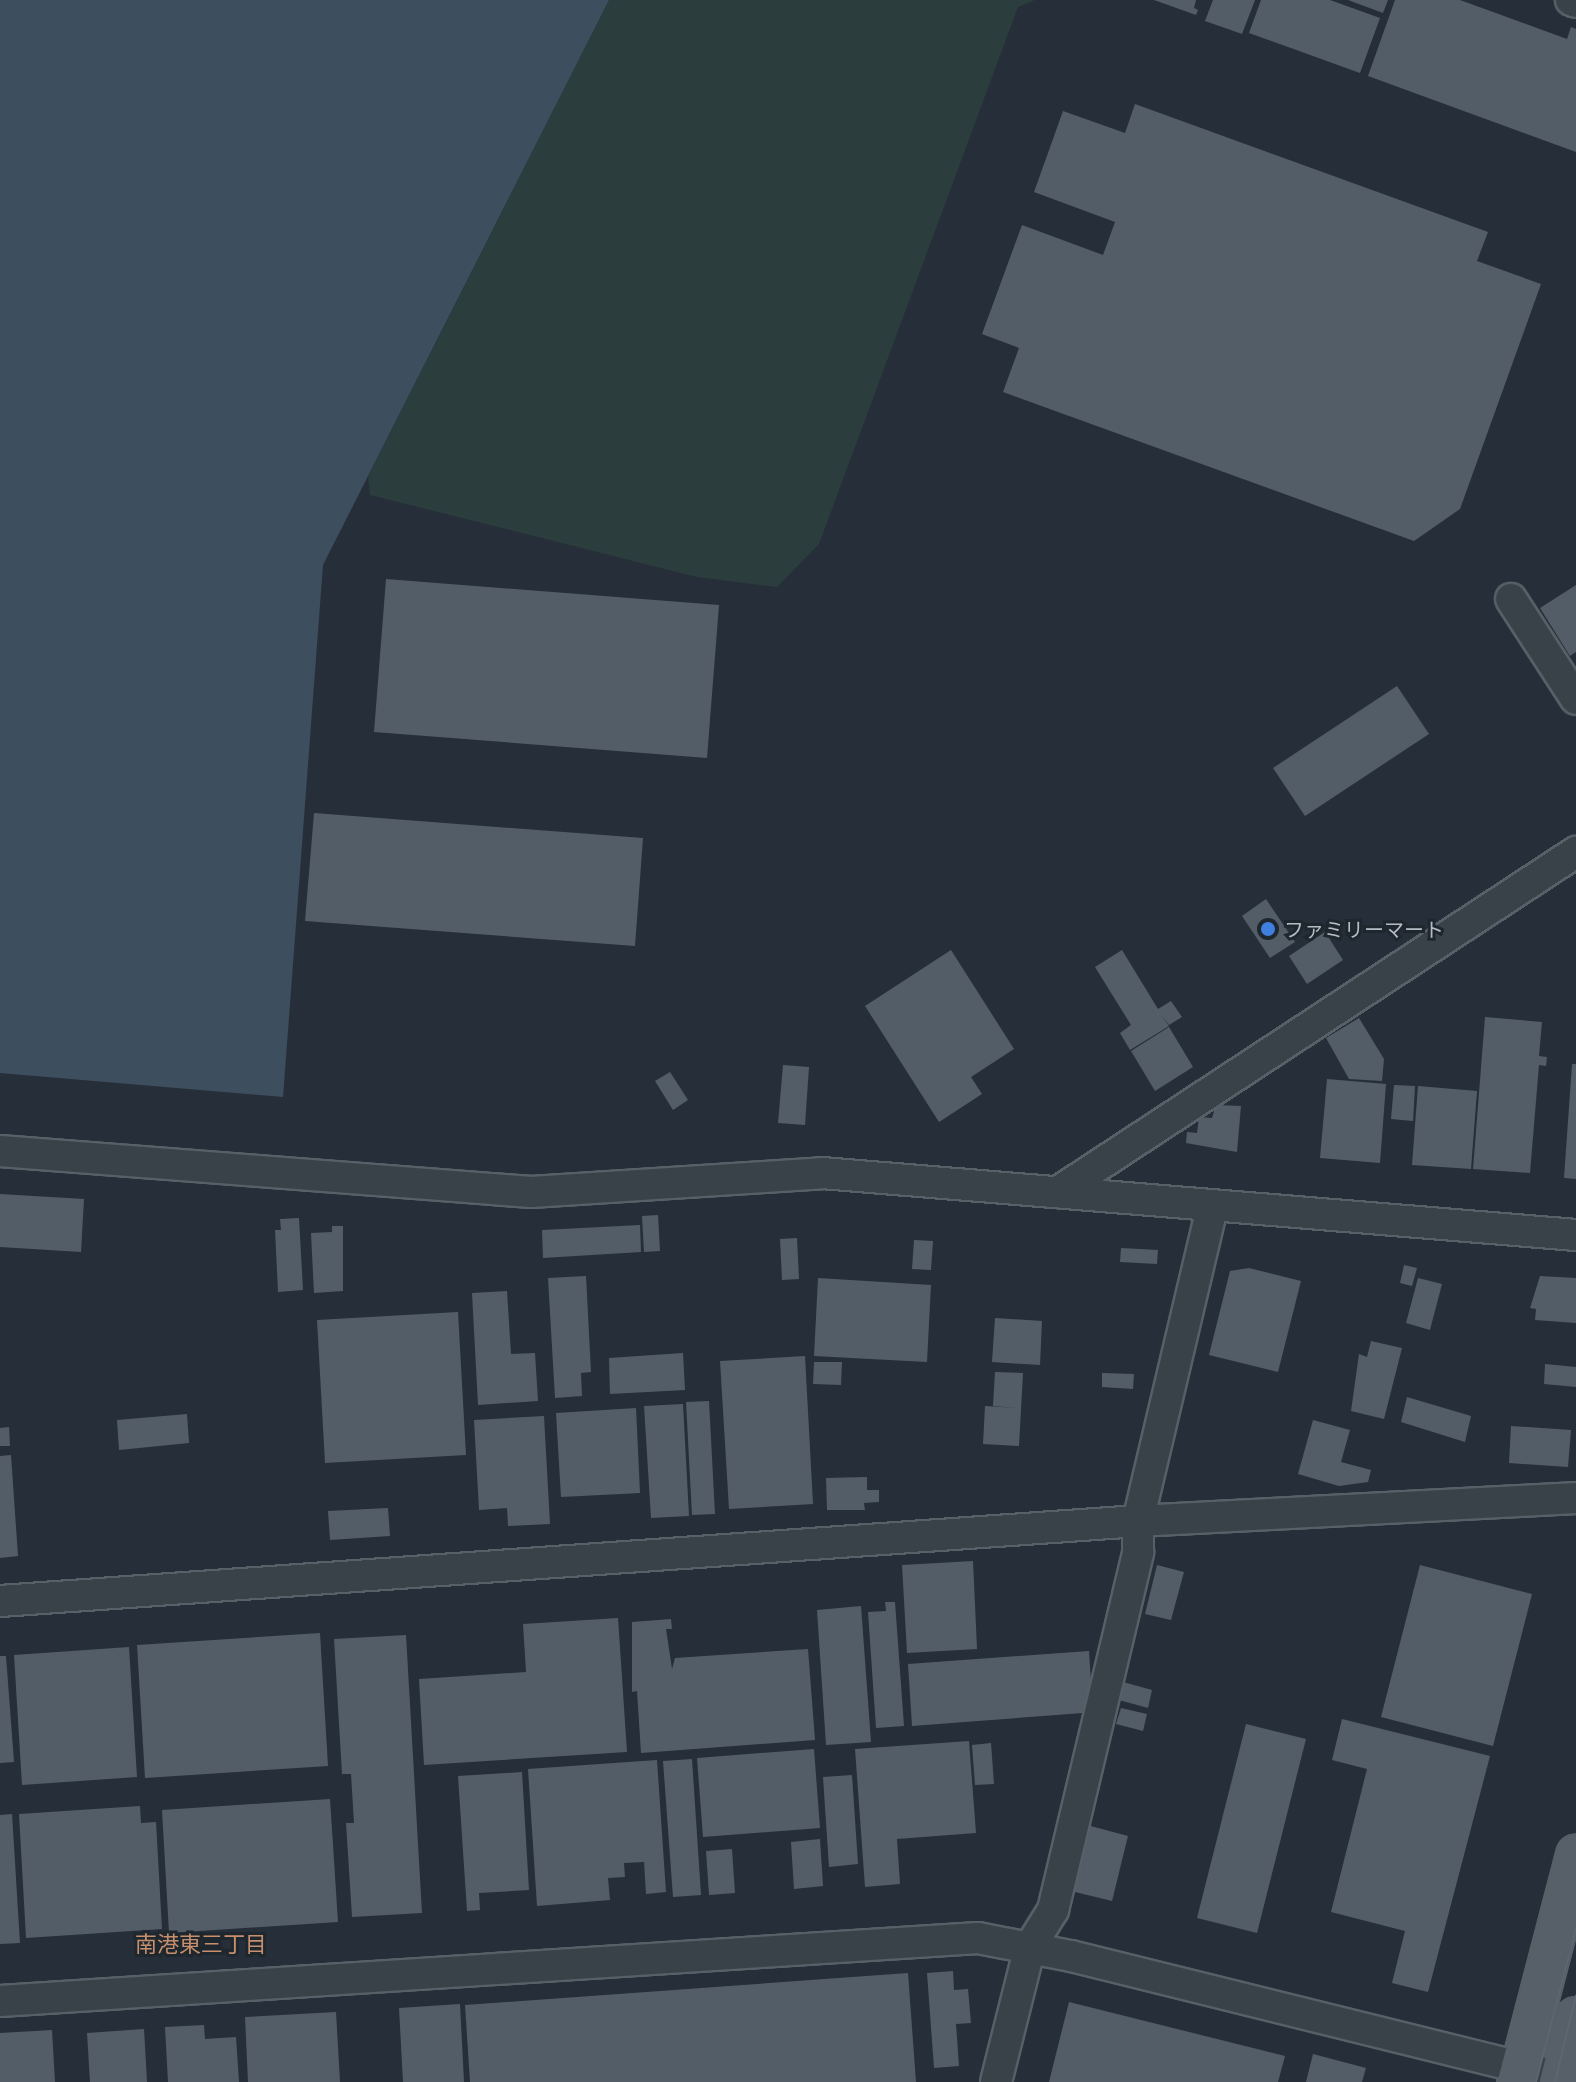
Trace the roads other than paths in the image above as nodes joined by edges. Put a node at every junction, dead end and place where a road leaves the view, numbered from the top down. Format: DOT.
graph roads {
  1 [pos="1511,599"];
  2 [pos="1576,699"];
  3 [pos="1576,852"];
  4 [pos="0,1151"];
  5 [pos="1058,1192"];
  6 [pos="1212,1207"];
  7 [pos="1576,1235"];
  8 [pos="1576,1498"];
  9 [pos="1138,1521"];
  10 [pos="0,1601"];
  11 [pos="1576,1855"];
  12 [pos="1030,1947"];
  13 [pos="0,2001"];
  14 [pos="1576,2017"];
  15 [pos="1519,2074"];
  16 [pos="1565,2080"];
  17 [pos="996,2082"];
  1 -- 2 [label="street"];
  3 -- 5 [label="street"];
  4 -- 5 [label="street"];
  5 -- 6 [label="street"];
  6 -- 7 [label="street"];
  6 -- 9 [label="street"];
  8 -- 9 [label="street"];
  9 -- 10 [label="street"];
  9 -- 12 [label="street"];
  11 -- 15 [label="main road"];
  12 -- 13 [label="street"];
  12 -- 15 [label="street"];
  12 -- 17 [label="street"];
  14 -- 16 [label="main road"];
  15 -- 16 [label="street"];
}
